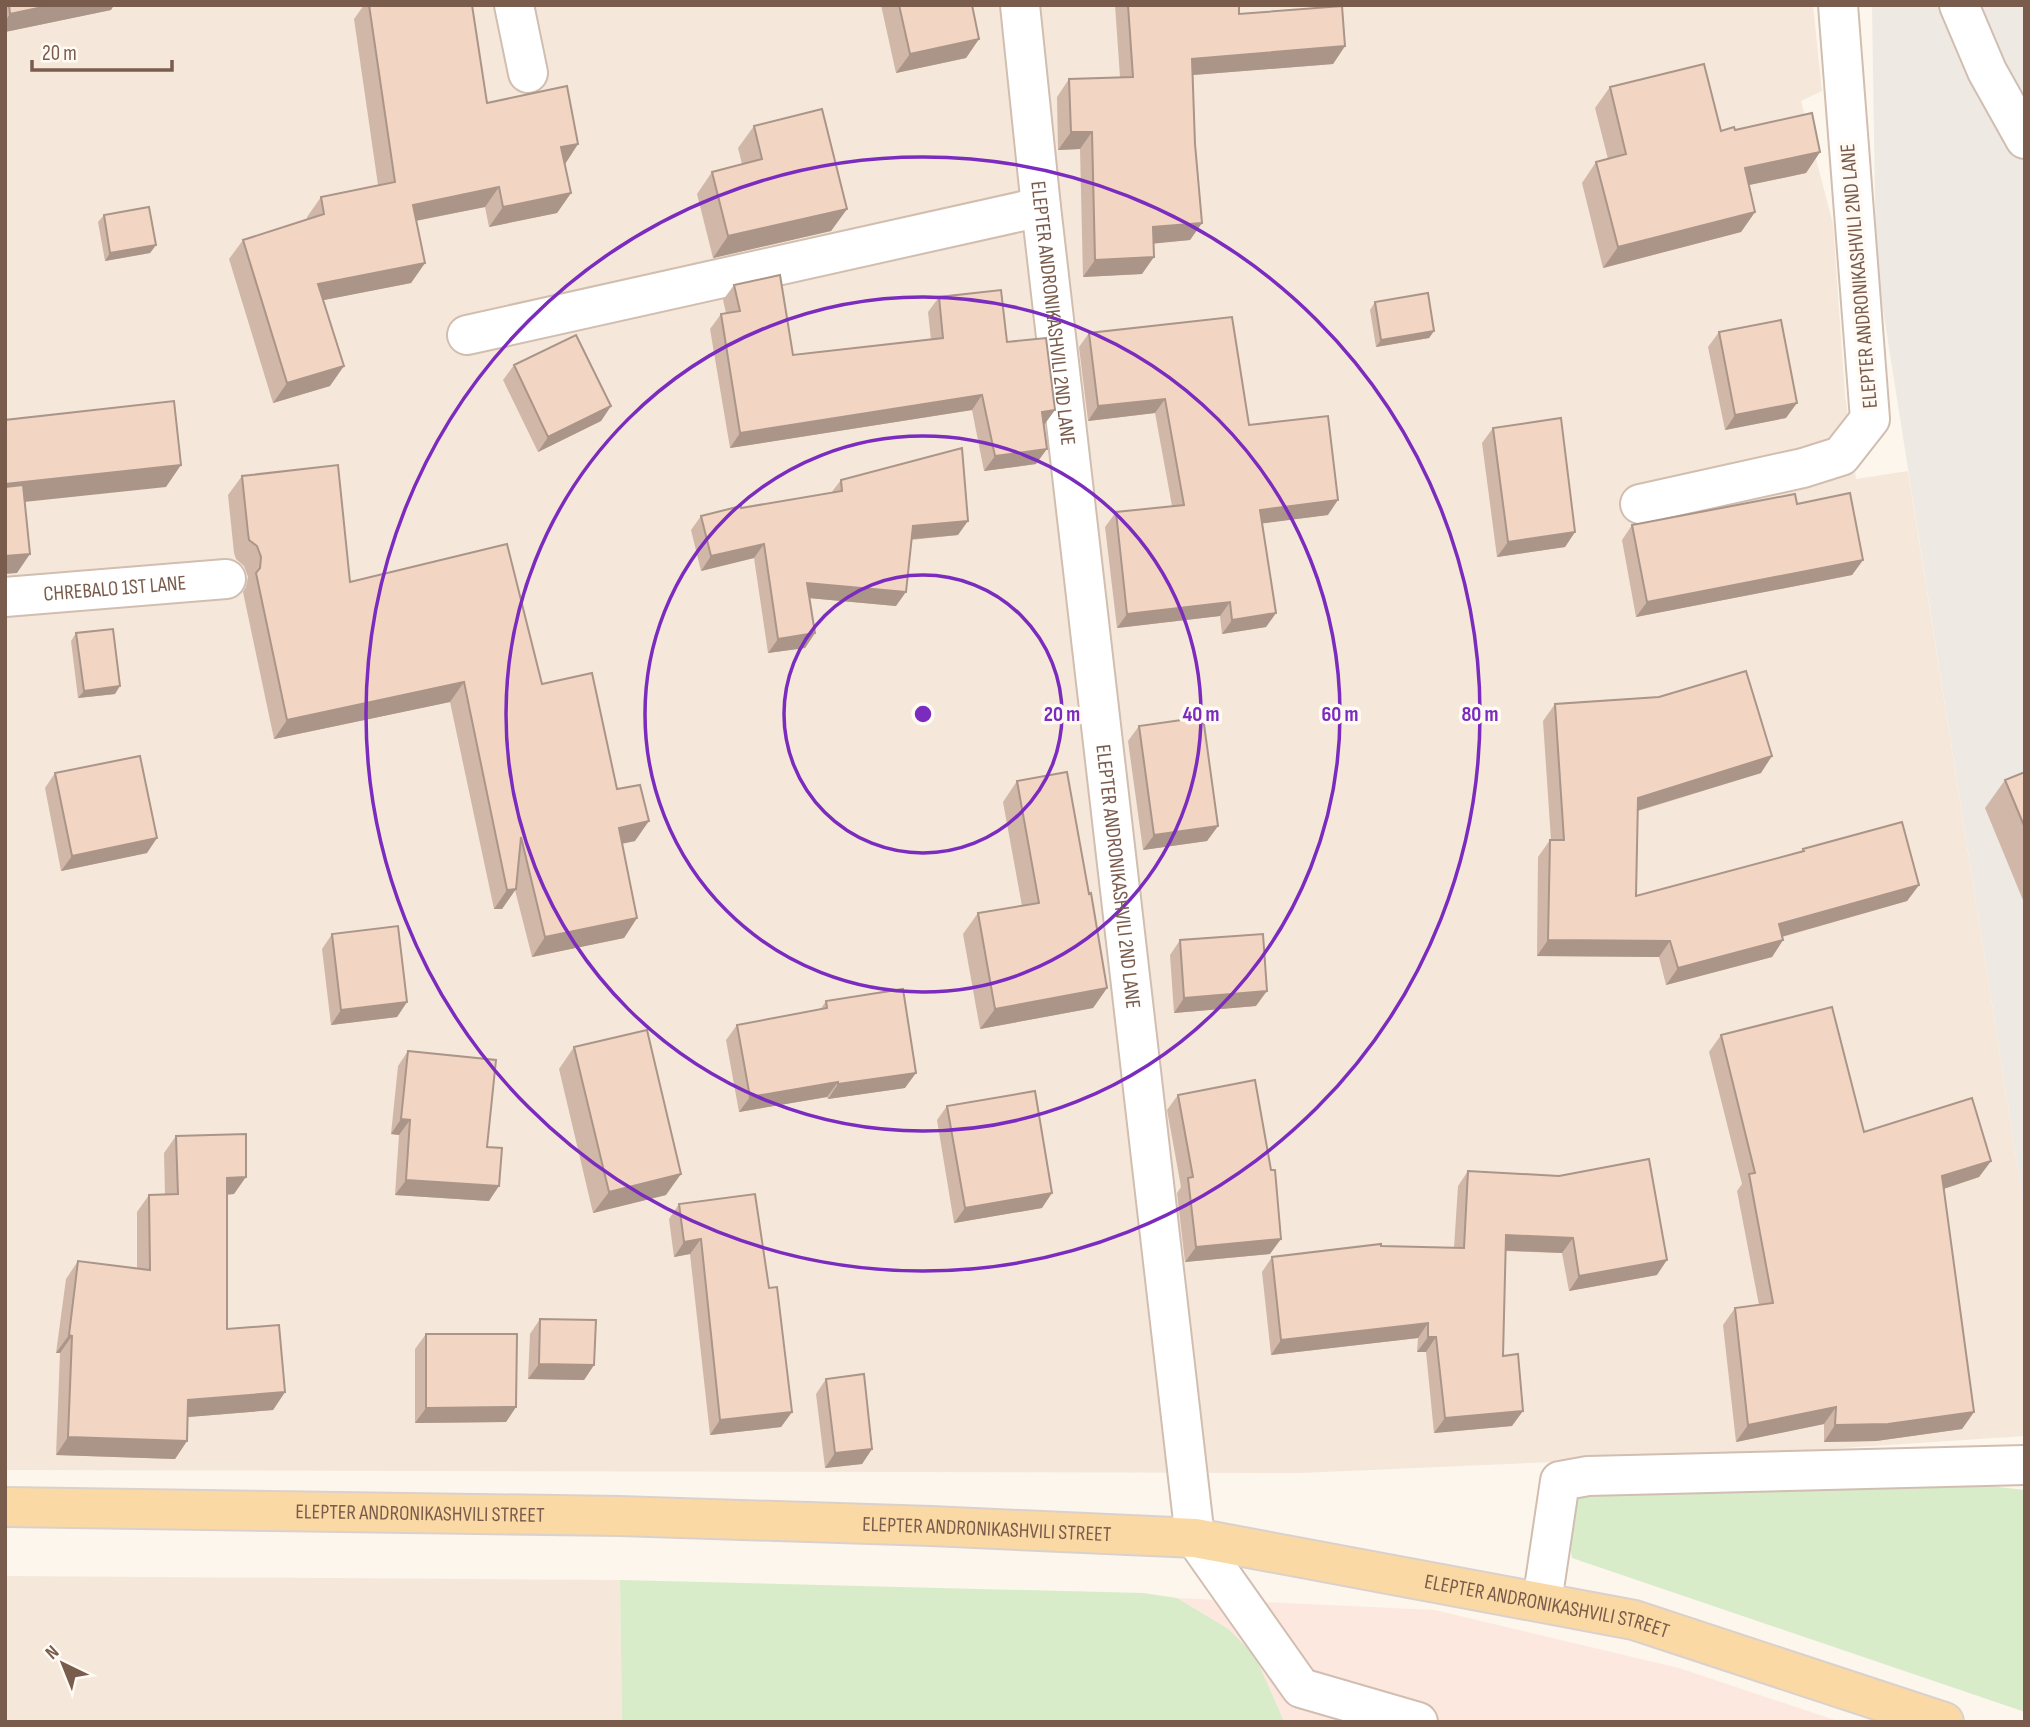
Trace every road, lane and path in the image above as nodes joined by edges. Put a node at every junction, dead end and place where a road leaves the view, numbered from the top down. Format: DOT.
graph roads {
  1 [pos="514,5"];
  2 [pos="1020,5"];
  3 [pos="1838,5"];
  4 [pos="1959,5"];
  5 [pos="528,73"];
  6 [pos="2025,139"];
  7 [pos="1041,206"];
  8 [pos="467,335"];
  9 [pos="1640,503"];
  10 [pos="226,579"];
  11 [pos="5,597"];
  12 [pos="2025,1465"];
  13 [pos="5,1507"];
  14 [pos="1195,1538"];
  15 [pos="1542,1602"];
  16 [pos="1418,1722"];
  17 [pos="1944,1722"];
  1 -- 5 [label="street"];
  2 -- 7 [label="street, ELEPTER ANDRONIKASHVILI 2ND LANE"];
  3 -- 9 [label="street, ELEPTER ANDRONIKASHVILI 2ND LANE"];
  4 -- 6 [label="street"];
  7 -- 8 [label="street"];
  7 -- 14 [label="street, ELEPTER ANDRONIKASHVILI 2ND LANE"];
  10 -- 11 [label="street, CHREBALO 1ST LANE"];
  12 -- 15 [label="street"];
  13 -- 14 [label="main road, ELEPTER ANDRONIKASHVILI STREET"];
  14 -- 15 [label="main road, ELEPTER ANDRONIKASHVILI STREET"];
  14 -- 16 [label="street"];
  15 -- 17 [label="main road, ELEPTER ANDRONIKASHVILI STREET"];
}
